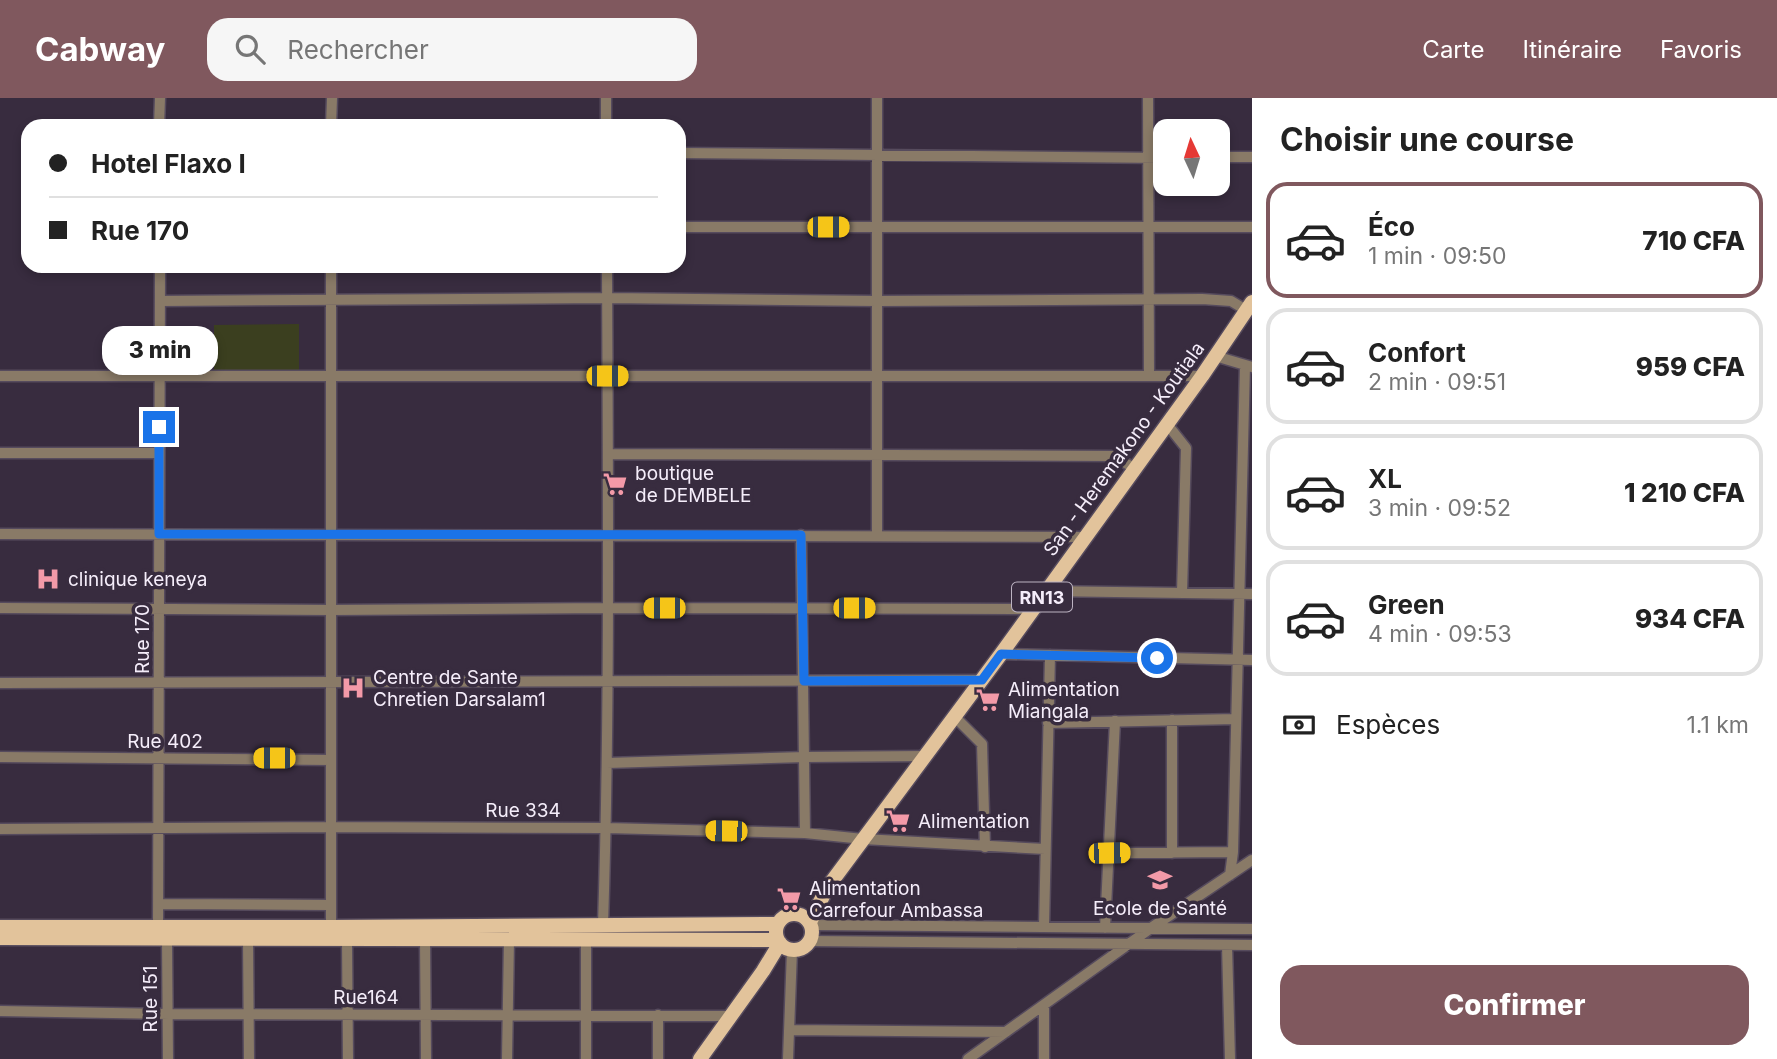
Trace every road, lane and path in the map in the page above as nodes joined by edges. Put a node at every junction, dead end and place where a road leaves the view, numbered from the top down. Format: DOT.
graph roads {
  1 [pos="160,98"];
  2 [pos="332,98"];
  3 [pos="606,98"];
  4 [pos="877,98"];
  5 [pos="1148,98"];
  6 [pos="159,119"];
  7 [pos="331,119"];
  8 [pos="606,119"];
  9 [pos="686,153"];
  10 [pos="877,154"];
  11 [pos="1230,157"];
  12 [pos="1252,157"];
  13 [pos="1147,158"];
  14 [pos="1153,158"];
  15 [pos="686,227"];
  16 [pos="877,227"];
  17 [pos="1148,227"];
  18 [pos="1252,227"];
  19 [pos="160,273"];
  20 [pos="331,273"];
  21 [pos="607,273"];
  22 [pos="607,298"];
  23 [pos="331,300"];
  24 [pos="1148,300"];
  25 [pos="160,301"];
  26 [pos="877,301"];
  27 [pos="1249,306"];
  28 [pos="1215,356"];
  29 [pos="1248,366"];
  30 [pos="0,376"];
  31 [pos="159,376"];
  32 [pos="331,376"];
  33 [pos="607,376"];
  34 [pos="877,376"];
  35 [pos="1149,376"];
  36 [pos="1202,376"];
  37 [pos="1167,424"];
  38 [pos="0,453"];
  39 [pos="159,453"];
  40 [pos="608,454"];
  41 [pos="877,454"];
  42 [pos="1134,468"];
  43 [pos="0,534"];
  44 [pos="159,534"];
  45 [pos="331,535"];
  46 [pos="801,535"];
  47 [pos="877,535"];
  48 [pos="608,536"];
  49 [pos="1086,537"];
  50 [pos="1046,591"];
  51 [pos="1182,593"];
  52 [pos="1239,593"];
  53 [pos="1252,594"];
  54 [pos="803,607"];
  55 [pos="0,608"];
  56 [pos="159,608"];
  57 [pos="609,608"];
  58 [pos="1034,608"];
  59 [pos="331,610"];
  60 [pos="1001,654"];
  61 [pos="1050,655"];
  62 [pos="1238,660"];
  63 [pos="1252,660"];
  64 [pos="982,680"];
  65 [pos="608,681"];
  66 [pos="804,681"];
  67 [pos="331,682"];
  68 [pos="0,683"];
  69 [pos="159,683"];
  70 [pos="954,717"];
  71 [pos="1236,719"];
  72 [pos="1172,720"];
  73 [pos="1115,721"];
  74 [pos="1048,723"];
  75 [pos="926,756"];
  76 [pos="0,757"];
  77 [pos="805,757"];
  78 [pos="159,758"];
  79 [pos="331,760"];
  80 [pos="607,763"];
  81 [pos="330,827"];
  82 [pos="159,828"];
  83 [pos="606,828"];
  84 [pos="0,829"];
  85 [pos="805,833"];
  86 [pos="863,839"];
  87 [pos="985,847"];
  88 [pos="1045,849"];
  89 [pos="1233,852"];
  90 [pos="1109,853"];
  91 [pos="1172,853"];
  92 [pos="1252,860"];
  93 [pos="1230,875"];
  94 [pos="159,904"];
  95 [pos="330,905"];
  96 [pos="807,920"];
  97 [pos="777,924"];
  98 [pos="603,925"];
  99 [pos="0,927"];
  100 [pos="331,927"];
  101 [pos="1044,927"];
  102 [pos="1105,928"];
  103 [pos="1151,928"];
  104 [pos="1252,929"];
  105 [pos="162,933"];
  106 [pos="0,938"];
  107 [pos="248,939"];
  108 [pos="509,939"];
  109 [pos="586,939"];
  110 [pos="347,940"];
  111 [pos="425,940"];
  112 [pos="810,942"];
  113 [pos="783,944"];
  114 [pos="1129,944"];
  115 [pos="1227,945"];
  116 [pos="1252,945"];
  117 [pos="1044,1004"];
  118 [pos="0,1011"];
  119 [pos="168,1014"];
  120 [pos="249,1014"];
  121 [pos="348,1015"];
  122 [pos="426,1015"];
  123 [pos="508,1015"];
  124 [pos="586,1015"];
  125 [pos="658,1016"];
  126 [pos="732,1016"];
  127 [pos="789,1030"];
  128 [pos="1006,1031"];
  129 [pos="168,1059"];
  130 [pos="249,1059"];
  131 [pos="348,1059"];
  132 [pos="426,1059"];
  133 [pos="507,1059"];
  134 [pos="586,1059"];
  135 [pos="658,1059"];
  136 [pos="700,1059"];
  137 [pos="788,1059"];
  138 [pos="968,1059"];
  139 [pos="1044,1059"];
  140 [pos="1230,1059"];
  1 -- 6 [label="street"];
  2 -- 7 [label="street"];
  3 -- 8 [label="street"];
  4 -- 10 [label="street"];
  5 -- 13 [label="street"];
  9 -- 10 [label="street"];
  10 -- 13 [label="street"];
  10 -- 16 [label="street"];
  11 -- 12 [label="street"];
  13 -- 14 [label="street"];
  13 -- 17 [label="street"];
  15 -- 16 [label="street"];
  16 -- 17 [label="street"];
  16 -- 26 [label="street"];
  17 -- 18 [label="street"];
  17 -- 24 [label="street"];
  19 -- 25 [label="street, Rue 170"];
  20 -- 23 [label="street"];
  21 -- 22 [label="street"];
  22 -- 23 [label="street"];
  22 -- 26 [label="street"];
  22 -- 33 [label="street"];
  23 -- 25 [label="street"];
  23 -- 32 [label="street"];
  24 -- 26 [label="street"];
  24 -- 27 [label="street"];
  24 -- 35 [label="street"];
  25 -- 31 [label="street, Rue 170"];
  26 -- 34 [label="street"];
  27 -- 28 [label="main road, San - Heremakono - Koutiala / RN13"];
  28 -- 29 [label="street"];
  28 -- 36 [label="main road, San - Heremakono - Koutiala / RN13"];
  29 -- 52 [label="street"];
  30 -- 31 [label="street"];
  31 -- 32 [label="street"];
  31 -- 39 [label="street, Rue 170"];
  32 -- 33 [label="street"];
  32 -- 45 [label="street"];
  33 -- 34 [label="street"];
  33 -- 40 [label="street"];
  34 -- 35 [label="street"];
  34 -- 41 [label="street"];
  35 -- 36 [label="street"];
  36 -- 37 [label="main road, San - Heremakono - Koutiala / RN13"];
  37 -- 42 [label="main road, San - Heremakono - Koutiala / RN13"];
  37 -- 51 [label="street"];
  38 -- 39 [label="street"];
  39 -- 44 [label="street, Rue 170"];
  40 -- 41 [label="street"];
  40 -- 48 [label="street"];
  41 -- 42 [label="street"];
  41 -- 47 [label="street"];
  42 -- 49 [label="main road, San - Heremakono - Koutiala / RN13"];
  43 -- 44 [label="street"];
  44 -- 45 [label="street"];
  44 -- 56 [label="street, Rue 170"];
  45 -- 48 [label="street"];
  45 -- 59 [label="street"];
  46 -- 47 [label="street"];
  46 -- 48 [label="street"];
  46 -- 54 [label="street"];
  47 -- 49 [label="street"];
  48 -- 57 [label="street"];
  49 -- 50 [label="main road, San - Heremakono - Koutiala / RN13"];
  50 -- 51 [label="street"];
  50 -- 58 [label="main road, San - Heremakono - Koutiala / RN13"];
  51 -- 52 [label="street"];
  52 -- 53 [label="street"];
  52 -- 62 [label="street"];
  54 -- 57 [label="street"];
  54 -- 58 [label="street"];
  54 -- 66 [label="street"];
  55 -- 56 [label="street"];
  56 -- 59 [label="street"];
  56 -- 69 [label="street, Rue 170"];
  57 -- 59 [label="street"];
  57 -- 65 [label="street"];
  58 -- 60 [label="main road, San - Heremakono - Koutiala / RN13"];
  59 -- 67 [label="street"];
  60 -- 61 [label="street"];
  60 -- 64 [label="main road, San - Heremakono - Koutiala / RN13"];
  61 -- 62 [label="street"];
  61 -- 74 [label="street"];
  62 -- 63 [label="street"];
  62 -- 71 [label="street"];
  64 -- 66 [label="street"];
  64 -- 70 [label="main road, San - Heremakono - Koutiala / RN13"];
  65 -- 66 [label="street"];
  65 -- 67 [label="street"];
  65 -- 80 [label="street"];
  66 -- 77 [label="street"];
  67 -- 69 [label="street"];
  67 -- 79 [label="street"];
  68 -- 69 [label="street"];
  69 -- 78 [label="street, Rue 170"];
  70 -- 75 [label="main road, San - Heremakono - Koutiala / RN13"];
  70 -- 87 [label="street"];
  71 -- 72 [label="street"];
  71 -- 89 [label="street"];
  72 -- 73 [label="street"];
  72 -- 91 [label="street"];
  73 -- 74 [label="street"];
  73 -- 90 [label="street"];
  74 -- 88 [label="street"];
  75 -- 77 [label="street"];
  75 -- 86 [label="main road, San - Heremakono - Koutiala / RN13"];
  76 -- 78 [label="street, Rue 402"];
  77 -- 80 [label="street"];
  77 -- 85 [label="street"];
  78 -- 79 [label="street, Rue 402"];
  78 -- 82 [label="street, Rue 170"];
  79 -- 81 [label="street"];
  80 -- 83 [label="street"];
  81 -- 82 [label="street, Rue 334"];
  81 -- 83 [label="street, Rue 334"];
  81 -- 95 [label="street"];
  82 -- 84 [label="street, Rue 334"];
  82 -- 94 [label="street, Rue 170"];
  83 -- 85 [label="street, Rue 334"];
  83 -- 98 [label="street"];
  85 -- 86 [label="street, Rue 334"];
  86 -- 87 [label="street, Rue 334"];
  86 -- 96 [label="main road, San - Heremakono - Koutiala / RN13"];
  87 -- 88 [label="street, Rue 334"];
  88 -- 101 [label="street"];
  89 -- 91 [label="street"];
  89 -- 93 [label="street"];
  90 -- 91 [label="street"];
  90 -- 102 [label="street"];
  92 -- 93 [label="street"];
  93 -- 103 [label="street"];
  94 -- 95 [label="street"];
  94 -- 105 [label="street, Rue 170"];
  95 -- 100 [label="street"];
  96 -- 97 [label="main road"];
  96 -- 101 [label="street"];
  96 -- 112 [label="main road"];
  97 -- 98 [label="main road"];
  97 -- 113 [label="main road"];
  98 -- 100 [label="main road"];
  99 -- 105 [label="main road"];
  100 -- 105 [label="main road"];
  101 -- 102 [label="street"];
  102 -- 103 [label="street"];
  103 -- 104 [label="street"];
  103 -- 114 [label="street"];
  105 -- 106 [label="main road"];
  105 -- 107 [label="main road"];
  105 -- 119 [label="street, Rue 151"];
  107 -- 110 [label="main road"];
  107 -- 120 [label="street"];
  108 -- 109 [label="main road"];
  108 -- 111 [label="main road"];
  108 -- 123 [label="street"];
  109 -- 113 [label="main road"];
  109 -- 124 [label="street"];
  110 -- 111 [label="main road"];
  110 -- 121 [label="street"];
  111 -- 122 [label="street"];
  112 -- 113 [label="main road"];
  112 -- 114 [label="street"];
  113 -- 126 [label="main road"];
  113 -- 127 [label="street"];
  114 -- 115 [label="street"];
  114 -- 117 [label="street"];
  115 -- 116 [label="street"];
  115 -- 140 [label="street"];
  117 -- 128 [label="street"];
  117 -- 139 [label="street"];
  118 -- 119 [label="street, Rue164"];
  119 -- 120 [label="street, Rue164"];
  119 -- 129 [label="street, Rue 151"];
  120 -- 121 [label="street, Rue164"];
  120 -- 130 [label="street"];
  121 -- 122 [label="street, Rue164"];
  121 -- 131 [label="street"];
  122 -- 123 [label="street, Rue164"];
  122 -- 132 [label="street"];
  123 -- 124 [label="street, Rue164"];
  123 -- 133 [label="street"];
  124 -- 125 [label="street, Rue164"];
  124 -- 134 [label="street"];
  125 -- 126 [label="street, Rue164"];
  125 -- 135 [label="street"];
  126 -- 136 [label="main road"];
  127 -- 128 [label="street"];
  127 -- 137 [label="street"];
  128 -- 138 [label="street"];
}
